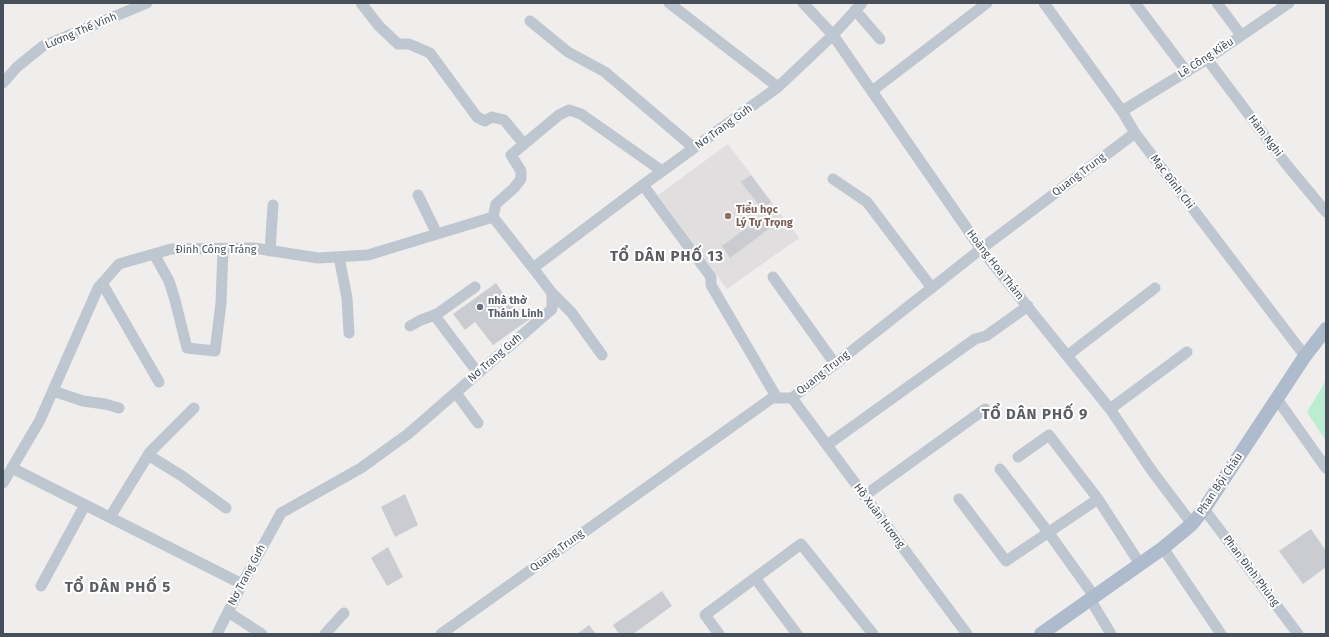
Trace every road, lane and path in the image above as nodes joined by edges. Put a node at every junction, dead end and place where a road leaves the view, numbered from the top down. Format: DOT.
graph roads {
  1 [pos="147,3"];
  2 [pos="361,3"];
  3 [pos="668,3"];
  4 [pos="803,3"];
  5 [pos="987,3"];
  6 [pos="1044,3"];
  7 [pos="1135,3"];
  8 [pos="1217,3"];
  9 [pos="1289,3"];
  10 [pos="858,7"];
  11 [pos="530,21"];
  12 [pos="833,35"];
  13 [pos="1241,35"];
  14 [pos="880,39"];
  15 [pos="1207,59"];
  16 [pos="1187,72"];
  17 [pos="3,83"];
  18 [pos="778,87"];
  19 [pos="872,91"];
  20 [pos="1122,112"];
  21 [pos="1135,133"];
  22 [pos="524,144"];
  23 [pos="694,148"];
  24 [pos="662,171"];
  25 [pos="833,179"];
  26 [pos="643,185"];
  27 [pos="418,195"];
  28 [pos="273,205"];
  29 [pos="1326,212"];
  30 [pos="493,217"];
  31 [pos="437,234"];
  32 [pos="223,249"];
  33 [pos="981,249"];
  34 [pos="270,251"];
  35 [pos="154,254"];
  36 [pos="339,257"];
  37 [pos="533,268"];
  38 [pos="773,276"];
  39 [pos="102,283"];
  40 [pos="475,287"];
  41 [pos="932,288"];
  42 [pos="1155,288"];
  43 [pos="552,293"];
  44 [pos="1028,306"];
  45 [pos="435,316"];
  46 [pos="410,326"];
  47 [pos="1326,329"];
  48 [pos="349,333"];
  49 [pos="1188,352"];
  50 [pos="602,355"];
  51 [pos="1068,355"];
  52 [pos="1306,356"];
  53 [pos="835,364"];
  54 [pos="478,373"];
  55 [pos="159,382"];
  56 [pos="53,391"];
  57 [pos="456,393"];
  58 [pos="777,398"];
  59 [pos="792,398"];
  60 [pos="1277,399"];
  61 [pos="119,408"];
  62 [pos="194,408"];
  63 [pos="1110,408"];
  64 [pos="985,409"];
  65 [pos="478,423"];
  66 [pos="827,445"];
  67 [pos="148,455"];
  68 [pos="1018,457"];
  69 [pos="12,468"];
  70 [pos="1326,468"];
  71 [pos="1000,469"];
  72 [pos="3,483"];
  73 [pos="864,496"];
  74 [pos="960,500"];
  75 [pos="1098,500"];
  76 [pos="85,505"];
  77 [pos="226,508"];
  78 [pos="1204,509"];
  79 [pos="110,517"];
  80 [pos="1192,524"];
  81 [pos="1048,532"];
  82 [pos="1163,548"];
  83 [pos="1140,564"];
  84 [pos="755,578"];
  85 [pos="242,584"];
  86 [pos="41,586"];
  87 [pos="1092,598"];
  88 [pos="228,612"];
  89 [pos="344,614"];
  90 [pos="218,634"];
  91 [pos="262,634"];
  92 [pos="325,634"];
  93 [pos="441,634"];
  94 [pos="719,634"];
  95 [pos="797,634"];
  96 [pos="873,634"];
  97 [pos="967,634"];
  98 [pos="1041,634"];
  99 [pos="1111,634"];
  100 [pos="1221,634"];
  101 [pos="1298,634"];
  1 -- 17 [label="street, Lương Thế Vinh"];
  2 -- 22 [label="street"];
  3 -- 18 [label="street"];
  4 -- 12 [label="street, Hoàng Hoa Thám"];
  5 -- 19 [label="street"];
  6 -- 20 [label="street, Mạc Đĩnh Chi"];
  7 -- 16 [label="street"];
  8 -- 13 [label="street"];
  9 -- 13 [label="street, Lê Công Kiều"];
  10 -- 12 [label="street, Nơ Trang Gưh"];
  10 -- 14 [label="street"];
  11 -- 23 [label="street"];
  12 -- 18 [label="street, Nơ Trang Gưh"];
  12 -- 19 [label="street, Hoàng Hoa Thám"];
  13 -- 15 [label="street, Lê Công Kiều"];
  15 -- 16 [label="street, Lê Công Kiều"];
  15 -- 29 [label="street, Hàm Nghi"];
  16 -- 20 [label="street, Lê Công Kiều"];
  18 -- 23 [label="street, Nơ Trang Gưh"];
  19 -- 33 [label="street, Hoàng Hoa Thám"];
  20 -- 21 [label="street, Mạc Đĩnh Chi"];
  21 -- 33 [label="street, Quang Trung"];
  21 -- 52 [label="street, Mạc Đĩnh Chi"];
  22 -- 24 [label="street"];
  22 -- 30 [label="street"];
  23 -- 24 [label="street, Nơ Trang Gưh"];
  24 -- 26 [label="street, Nơ Trang Gưh"];
  25 -- 41 [label="street"];
  26 -- 37 [label="street, Nơ Trang Gưh"];
  26 -- 58 [label="street"];
  27 -- 31 [label="street"];
  28 -- 34 [label="street"];
  30 -- 31 [label="street, Đinh Công Tráng"];
  30 -- 37 [label="street"];
  31 -- 36 [label="street, Đinh Công Tráng"];
  32 -- 34 [label="street, Đinh Công Tráng"];
  32 -- 35 [label="street, Đinh Công Tráng"];
  32 -- 35 [label="street"];
  33 -- 41 [label="street, Quang Trung"];
  33 -- 44 [label="street, Hoàng Hoa Thám"];
  34 -- 36 [label="street, Đinh Công Tráng"];
  35 -- 39 [label="street, Đinh Công Tráng"];
  36 -- 48 [label="street"];
  37 -- 43 [label="street"];
  38 -- 53 [label="street"];
  39 -- 55 [label="street"];
  39 -- 56 [label="street, Đinh Công Tráng"];
  40 -- 45 [label="street"];
  41 -- 53 [label="street, Quang Trung"];
  42 -- 51 [label="street"];
  43 -- 50 [label="street"];
  43 -- 54 [label="street, Nơ Trang Gưh"];
  44 -- 51 [label="street, Hoàng Hoa Thám"];
  44 -- 66 [label="street"];
  45 -- 46 [label="street"];
  45 -- 54 [label="street"];
  47 -- 52 [label="main road, Phan Bội Châu"];
  49 -- 63 [label="street"];
  51 -- 63 [label="street, Hoàng Hoa Thám"];
  52 -- 60 [label="main road, Phan Bội Châu"];
  53 -- 59 [label="street, Quang Trung"];
  54 -- 57 [label="street, Nơ Trang Gưh"];
  56 -- 61 [label="street"];
  56 -- 69 [label="street, Đinh Công Tráng"];
  57 -- 65 [label="street"];
  57 -- 85 [label="street, Nơ Trang Gưh"];
  58 -- 59 [label="street, Quang Trung"];
  58 -- 93 [label="street, Quang Trung"];
  59 -- 66 [label="street, Hồ Xuân Hương"];
  60 -- 70 [label="street"];
  60 -- 78 [label="main road, Phan Bội Châu"];
  62 -- 67 [label="street"];
  63 -- 80 [label="street, Hoàng Hoa Thám"];
  64 -- 73 [label="street"];
  66 -- 73 [label="street, Hồ Xuân Hương"];
  67 -- 77 [label="street"];
  67 -- 79 [label="street"];
  68 -- 75 [label="street"];
  69 -- 72 [label="street, Đinh Công Tráng"];
  69 -- 76 [label="street"];
  71 -- 81 [label="street"];
  73 -- 97 [label="street, Hồ Xuân Hương"];
  74 -- 81 [label="street"];
  75 -- 81 [label="street"];
  75 -- 83 [label="street"];
  76 -- 79 [label="street"];
  76 -- 86 [label="street"];
  78 -- 80 [label="main road, Phan Bội Châu"];
  78 -- 101 [label="street, Phan Đình Phùng"];
  79 -- 85 [label="street"];
  80 -- 82 [label="main road, Phan Bội Châu"];
  81 -- 87 [label="street"];
  82 -- 83 [label="main road, Phan Bội Châu"];
  82 -- 100 [label="street"];
  83 -- 87 [label="main road, Phan Bội Châu"];
  84 -- 94 [label="street"];
  84 -- 95 [label="street"];
  84 -- 96 [label="street"];
  85 -- 88 [label="street, Nơ Trang Gưh"];
  87 -- 98 [label="main road, Phan Bội Châu"];
  87 -- 99 [label="street"];
  88 -- 90 [label="street, Nơ Trang Gưh"];
  88 -- 91 [label="street"];
  89 -- 92 [label="street"];
}
